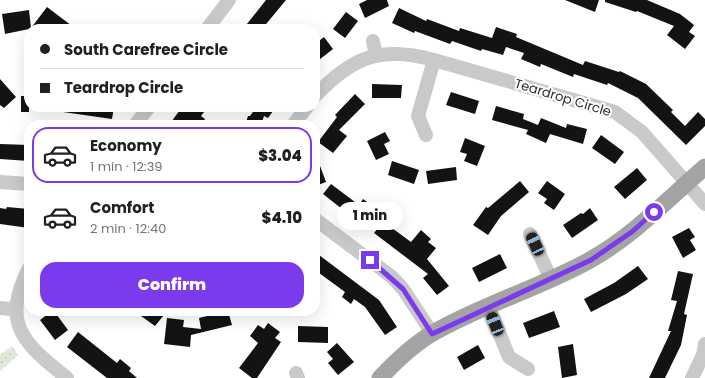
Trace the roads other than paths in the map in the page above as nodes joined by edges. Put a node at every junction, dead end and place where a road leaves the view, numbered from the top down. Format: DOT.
graph roads {
  1 [pos="229,0"];
  2 [pos="211,24"];
  3 [pos="373,41"];
  4 [pos="376,56"];
  5 [pos="434,60"];
  6 [pos="320,91"];
  7 [pos="145,112"];
  8 [pos="303,112"];
  9 [pos="139,120"];
  10 [pos="297,120"];
  11 [pos="426,134"];
  12 [pos="705,166"];
  13 [pos="0,182"];
  14 [pos="686,183"];
  15 [pos="24,184"];
  16 [pos="705,204"];
  17 [pos="320,223"];
  18 [pos="530,234"];
  19 [pos="24,276"];
  20 [pos="552,279"];
  21 [pos="488,306"];
  22 [pos="6,308"];
  23 [pos="432,334"];
  24 [pos="705,344"];
  25 [pos="528,369"];
  26 [pos="67,378"];
  27 [pos="380,378"];
  28 [pos="692,378"];
  1 -- 2 [label="street"];
  3 -- 4 [label="street"];
  4 -- 5 [label="street, Teardrop Circle"];
  4 -- 6 [label="street, Teardrop Circle"];
  5 -- 11 [label="street"];
  5 -- 14 [label="street, Teardrop Circle"];
  7 -- 9 [label="street"];
  8 -- 10 [label="street"];
  12 -- 14 [label="main road"];
  13 -- 15 [label="street"];
  14 -- 16 [label="street, Teardrop Circle"];
  14 -- 20 [label="main road"];
  17 -- 23 [label="street"];
  18 -- 20 [label="street"];
  19 -- 22 [label="street"];
  20 -- 21 [label="main road"];
  21 -- 23 [label="main road"];
  21 -- 25 [label="street"];
  22 -- 26 [label="street"];
  23 -- 27 [label="main road"];
  24 -- 28 [label="street"];
}
